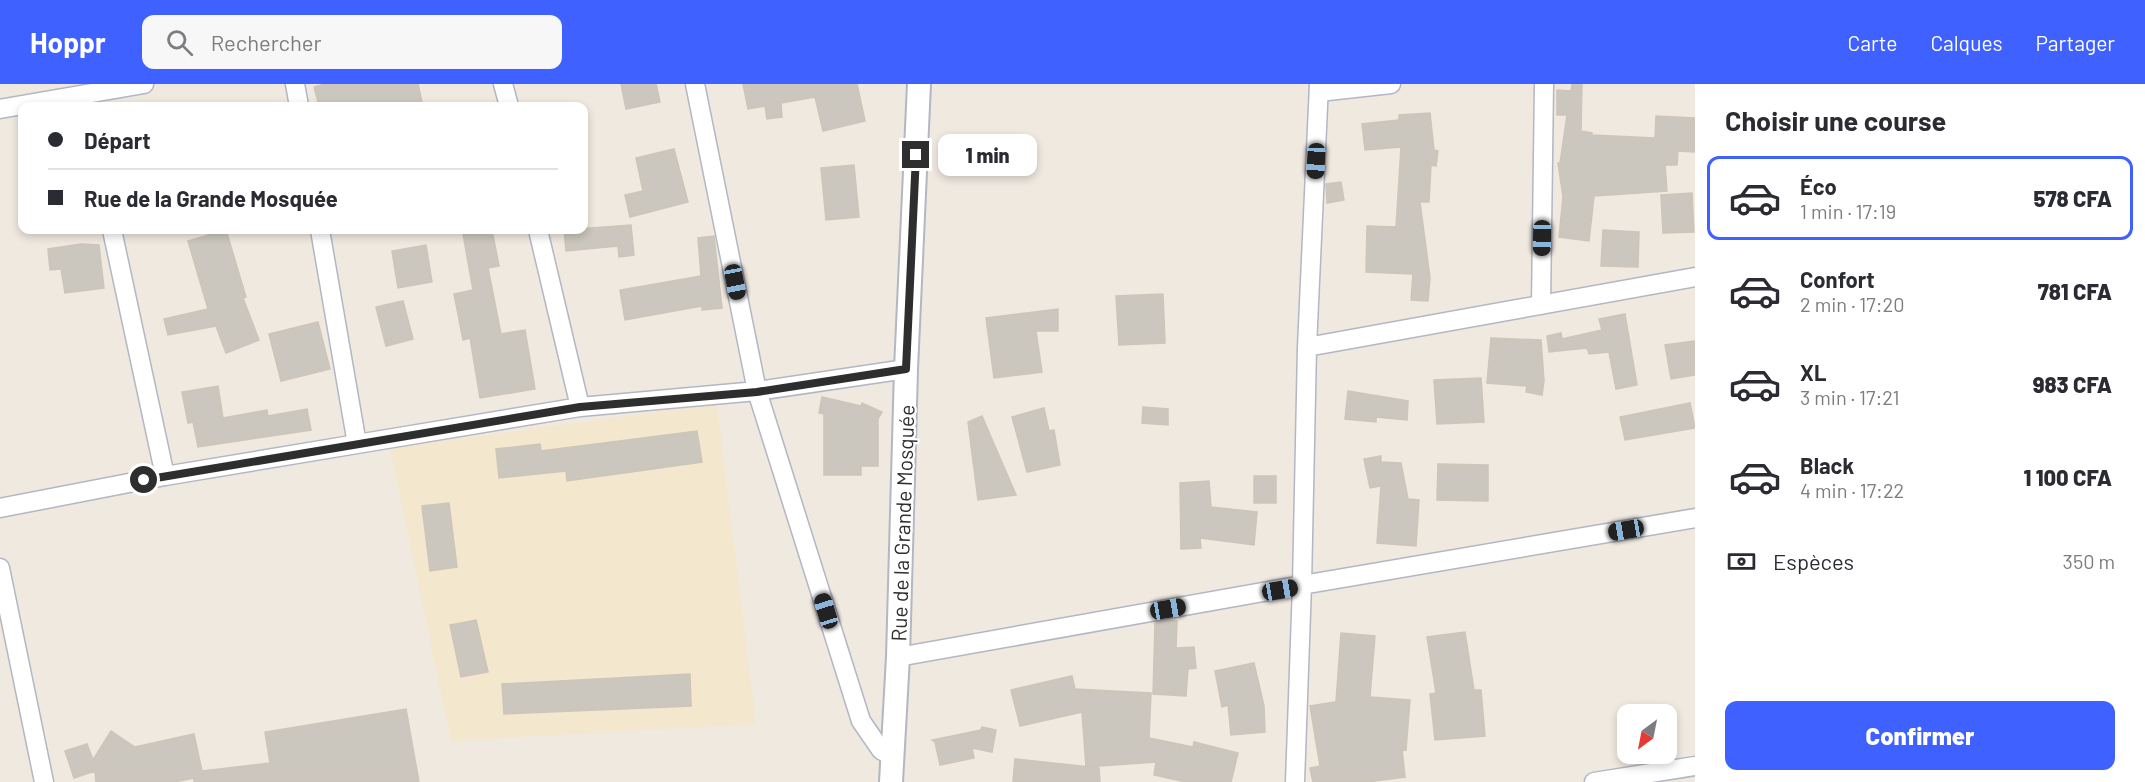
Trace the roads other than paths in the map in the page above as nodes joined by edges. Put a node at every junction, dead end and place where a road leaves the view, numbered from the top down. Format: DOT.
graph roads {
  1 [pos="144,84"];
  2 [pos="296,84"];
  3 [pos="503,84"];
  4 [pos="695,84"];
  5 [pos="919,84"];
  6 [pos="1391,84"];
  7 [pos="1544,84"];
  8 [pos="1319,88"];
  9 [pos="83,95"];
  10 [pos="42,102"];
  11 [pos="298,102"];
  12 [pos="507,102"];
  13 [pos="18,106"];
  14 [pos="0,109"];
  15 [pos="113,234"];
  16 [pos="321,234"];
  17 [pos="539,234"];
  18 [pos="1695,277"];
  19 [pos="1541,304"];
  20 [pos="1307,347"];
  21 [pos="906,369"];
  22 [pos="757,392"];
  23 [pos="580,407"];
  24 [pos="357,444"];
  25 [pos="165,476"];
  26 [pos="0,508"];
  27 [pos="1695,518"];
  28 [pos="0,568"];
  29 [pos="1302,585"];
  30 [pos="898,657"];
  31 [pos="892,756"];
  32 [pos="1695,766"];
  33 [pos="44,782"];
  34 [pos="891,782"];
  35 [pos="1295,782"];
  36 [pos="1594,782"];
  1 -- 9 [label="street"];
  2 -- 11 [label="street"];
  3 -- 12 [label="street"];
  4 -- 22 [label="street"];
  5 -- 21 [label="street, Rue de la Grande Mosquée"];
  6 -- 8 [label="street"];
  7 -- 19 [label="street"];
  8 -- 20 [label="street"];
  9 -- 10 [label="street"];
  13 -- 14 [label="street"];
  15 -- 25 [label="street"];
  16 -- 24 [label="street"];
  17 -- 23 [label="street"];
  18 -- 19 [label="street"];
  19 -- 20 [label="street"];
  20 -- 29 [label="street"];
  21 -- 22 [label="street"];
  21 -- 30 [label="street, Rue de la Grande Mosquée"];
  22 -- 23 [label="street"];
  22 -- 31 [label="street"];
  23 -- 24 [label="street"];
  24 -- 25 [label="street"];
  25 -- 26 [label="street"];
  27 -- 29 [label="street"];
  28 -- 33 [label="street"];
  29 -- 30 [label="street"];
  29 -- 35 [label="street"];
  30 -- 31 [label="street, Rue de la Grande Mosquée"];
  31 -- 34 [label="street, Rue de la Grande Mosquée"];
  32 -- 36 [label="street"];
}
